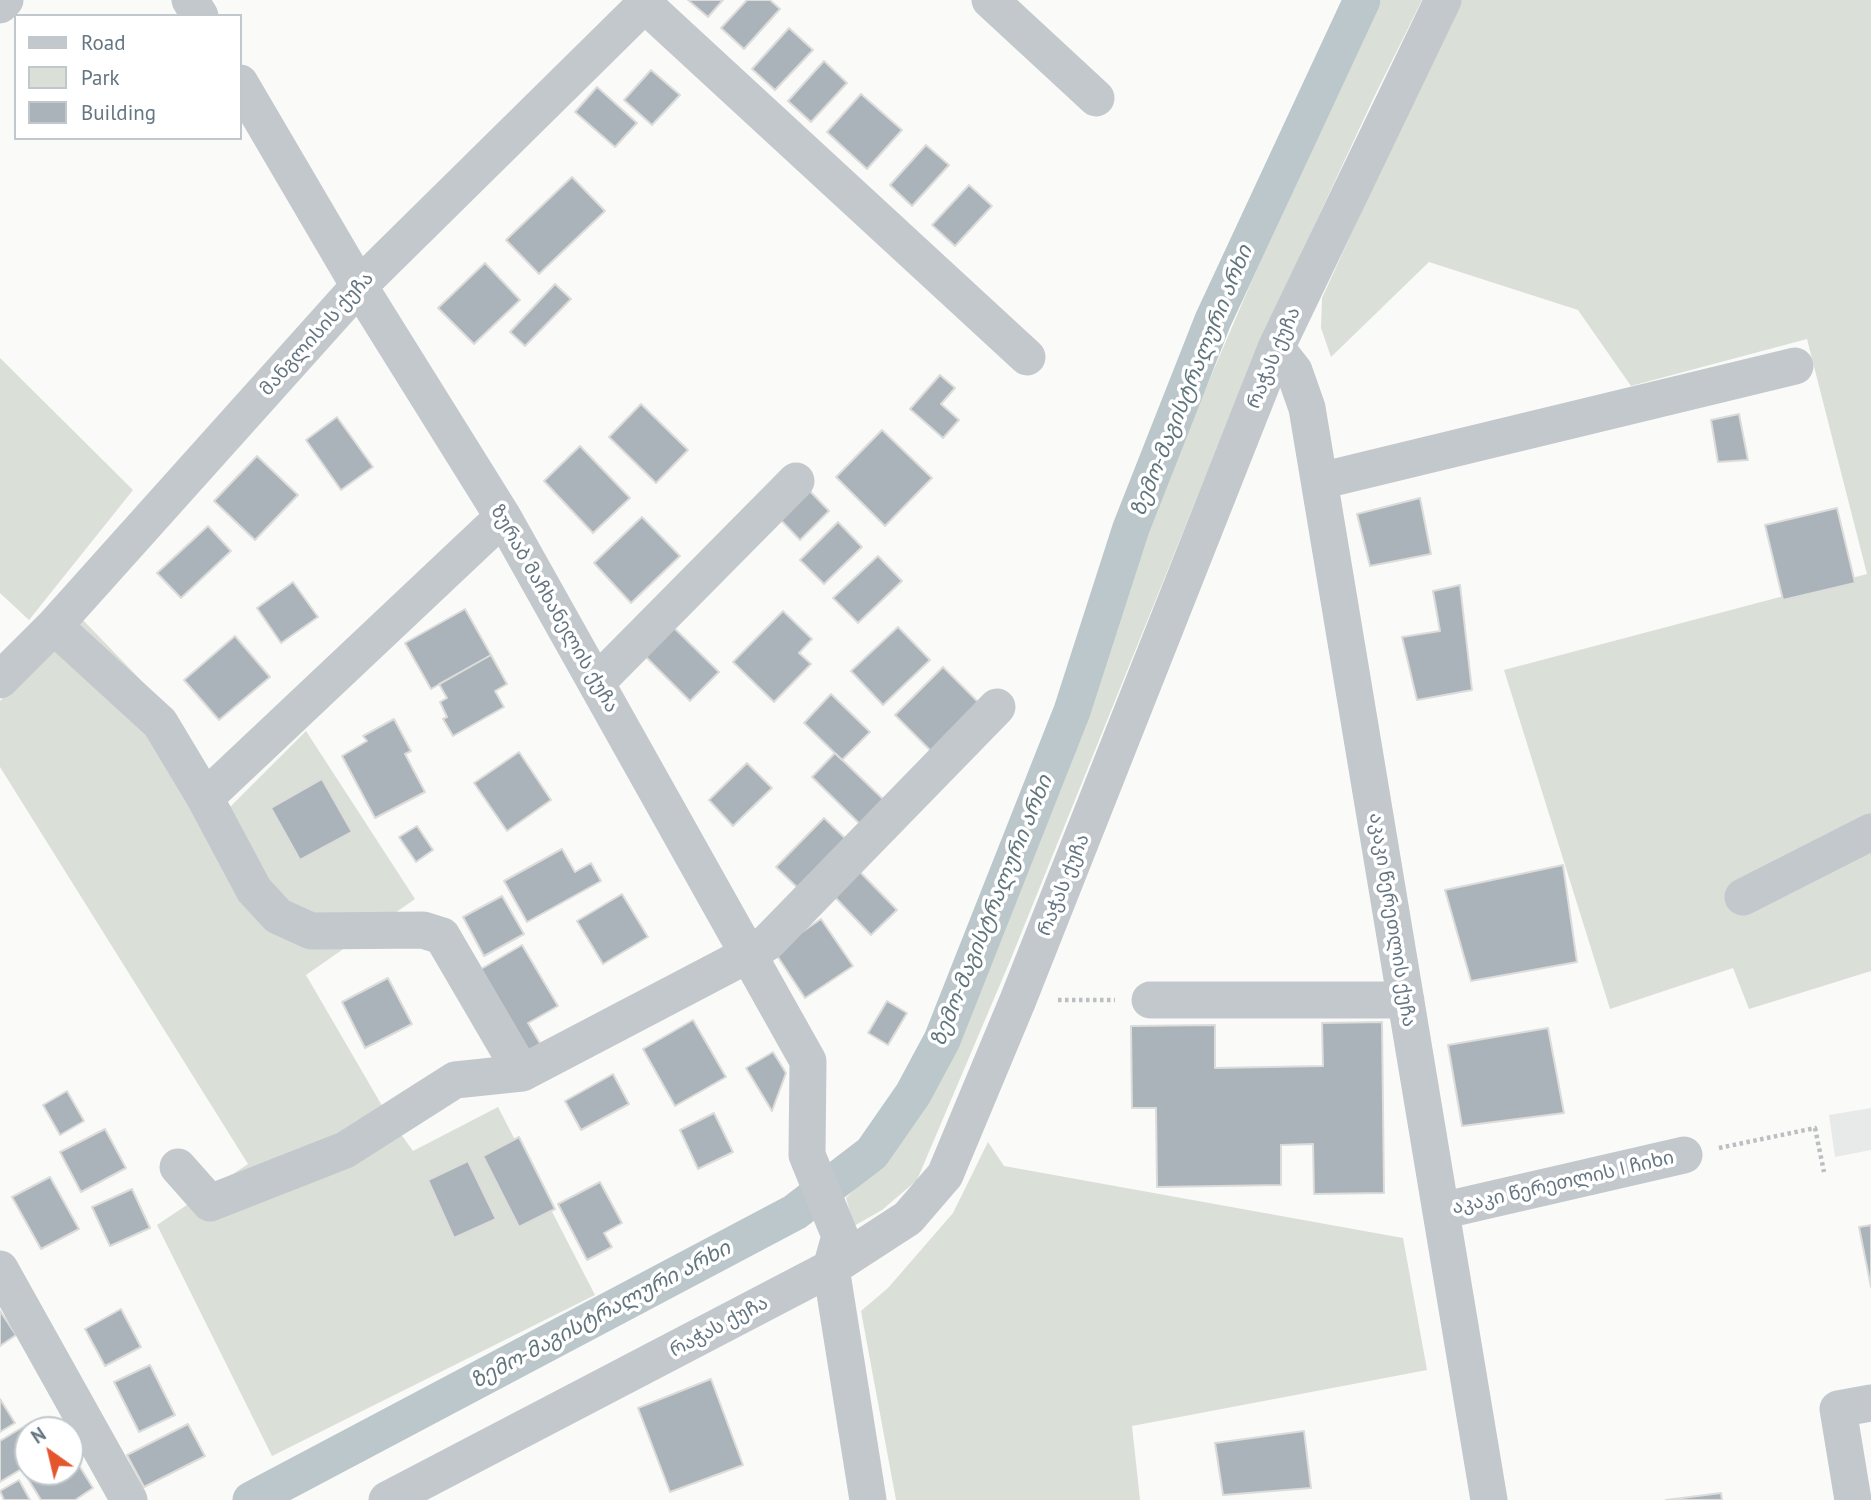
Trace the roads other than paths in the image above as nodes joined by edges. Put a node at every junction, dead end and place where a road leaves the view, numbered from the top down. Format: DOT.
graph roads {
  1 [pos="5,0"];
  2 [pos="989,0"];
  3 [pos="1443,0"];
  4 [pos="646,2"];
  5 [pos="0,5"];
  6 [pos="242,86"];
  7 [pos="1096,98"];
  8 [pos="359,286"];
  9 [pos="1276,348"];
  10 [pos="1027,357"];
  11 [pos="1795,366"];
  12 [pos="796,481"];
  13 [pos="1320,481"];
  14 [pos="503,517"];
  15 [pos="54,626"];
  16 [pos="1,676"];
  17 [pos="596,683"];
  18 [pos="997,707"];
  19 [pos="205,798"];
  20 [pos="1871,832"];
  21 [pos="1743,897"];
  22 [pos="748,954"];
  23 [pos="1150,1000"];
  24 [pos="1406,1000"];
  25 [pos="522,1073"];
  26 [pos="1684,1155"];
  27 [pos="178,1167"];
  28 [pos="1441,1212"];
  29 [pos="836,1252"];
  30 [pos="0,1269"];
  31 [pos="1871,1403"];
  32 [pos="129,1500"];
  33 [pos="387,1500"];
  34 [pos="868,1500"];
  35 [pos="1489,1500"];
  36 [pos="1853,1500"];
  1 -- 5 [label="street"];
  2 -- 7 [label="street"];
  3 -- 9 [label="street, რაჭას ქუჩა"];
  4 -- 8 [label="street, მანგლისის ქუჩა"];
  4 -- 10 [label="street"];
  6 -- 8 [label="street, ზურაბ მაჩხანელის ქუჩა"];
  8 -- 14 [label="street, ზურაბ მაჩხანელის ქუჩა"];
  8 -- 15 [label="street, მანგლისის ქუჩა"];
  9 -- 13 [label="street, აკაკი წერეთლის ქუჩა"];
  9 -- 29 [label="street, რაჭას ქუჩა"];
  11 -- 13 [label="street"];
  12 -- 17 [label="street"];
  13 -- 24 [label="street, აკაკი წერეთლის ქუჩა"];
  14 -- 17 [label="street, ზურაბ მაჩხანელის ქუჩა"];
  14 -- 19 [label="street"];
  15 -- 16 [label="street, მანგლისის ქუჩა"];
  15 -- 19 [label="street"];
  17 -- 22 [label="street, ზურაბ მაჩხანელის ქუჩა"];
  18 -- 22 [label="street"];
  19 -- 25 [label="street"];
  20 -- 21 [label="street"];
  22 -- 25 [label="street"];
  22 -- 29 [label="street, ზურაბ მაჩხანელის ქუჩა"];
  23 -- 24 [label="street"];
  24 -- 28 [label="street, აკაკი წერეთლის ქუჩა"];
  25 -- 27 [label="street"];
  26 -- 28 [label="street, აკაკი წერეთლის I ჩიხი"];
  28 -- 35 [label="street, აკაკი წერეთლის ქუჩა"];
  29 -- 33 [label="street, რაჭას ქუჩა"];
  29 -- 34 [label="street"];
  30 -- 32 [label="street"];
  31 -- 36 [label="street"];
}
